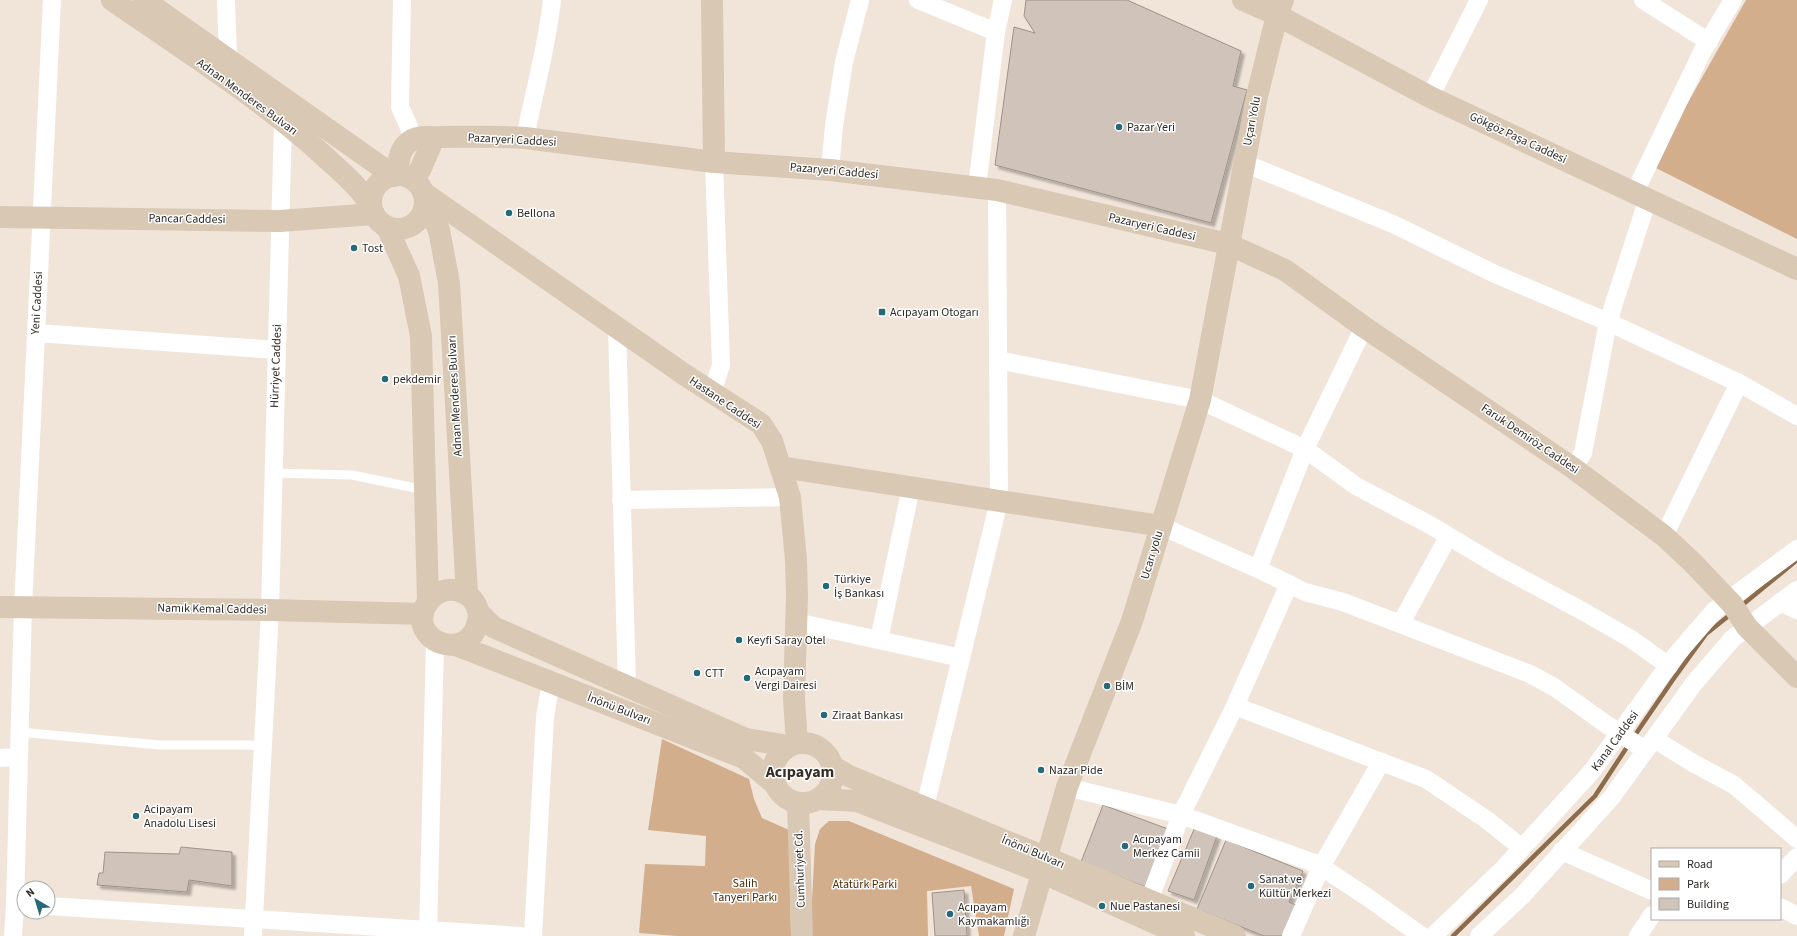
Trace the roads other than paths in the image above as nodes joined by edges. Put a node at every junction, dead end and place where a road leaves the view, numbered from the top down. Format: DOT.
graph roads {
  1 [pos="52,0"];
  2 [pos="112,0"];
  3 [pos="144,0"];
  4 [pos="226,0"];
  5 [pos="402,0"];
  6 [pos="552,0"];
  7 [pos="712,0"];
  8 [pos="860,0"];
  9 [pos="918,0"];
  10 [pos="1003,0"];
  11 [pos="1243,0"];
  12 [pos="1479,0"];
  13 [pos="1643,0"];
  14 [pos="1733,0"];
  15 [pos="1280,7"];
  16 [pos="996,32"];
  17 [pos="1708,42"];
  18 [pos="228,59"];
  19 [pos="1430,97"];
  20 [pos="283,122"];
  21 [pos="434,138"];
  22 [pos="525,138"];
  23 [pos="412,140"];
  24 [pos="714,162"];
  25 [pos="1244,163"];
  26 [pos="830,170"];
  27 [pos="411,185"];
  28 [pos="987,189"];
  29 [pos="1641,195"];
  30 [pos="42,216"];
  31 [pos="378,216"];
  32 [pos="0,217"];
  33 [pos="280,221"];
  34 [pos="1228,244"];
  35 [pos="1797,269"];
  36 [pos="1608,322"];
  37 [pos="1364,327"];
  38 [pos="617,328"];
  39 [pos="36,333"];
  40 [pos="277,350"];
  41 [pos="998,360"];
  42 [pos="1739,383"];
  43 [pos="712,393"];
  44 [pos="1200,400"];
  45 [pos="1797,416"];
  46 [pos="1305,449"];
  47 [pos="781,467"];
  48 [pos="1573,468"];
  49 [pos="274,473"];
  50 [pos="911,487"];
  51 [pos="425,490"];
  52 [pos="790,497"];
  53 [pos="621,500"];
  54 [pos="999,501"];
  55 [pos="1161,526"];
  56 [pos="1448,536"];
  57 [pos="1664,536"];
  58 [pos="1797,549"];
  59 [pos="1258,569"];
  60 [pos="1289,584"];
  61 [pos="1797,590"];
  62 [pos="467,594"];
  63 [pos="1780,602"];
  64 [pos="0,607"];
  65 [pos="23,607"];
  66 [pos="426,608"];
  67 [pos="270,610"];
  68 [pos="1797,610"];
  69 [pos="479,612"];
  70 [pos="1737,613"];
  71 [pos="796,622"];
  72 [pos="1401,623"];
  73 [pos="879,640"];
  74 [pos="435,641"];
  75 [pos="456,645"];
  76 [pos="961,658"];
  77 [pos="1669,666"];
  78 [pos="1797,677"];
  79 [pos="551,682"];
  80 [pos="627,686"];
  81 [pos="1235,706"];
  82 [pos="20,732"];
  83 [pos="1621,735"];
  84 [pos="793,745"];
  85 [pos="1646,745"];
  86 [pos="263,746"];
  87 [pos="19,757"];
  88 [pos="0,758"];
  89 [pos="1381,762"];
  90 [pos="832,766"];
  91 [pos="775,784"];
  92 [pos="1067,787"];
  93 [pos="808,801"];
  94 [pos="925,807"];
  95 [pos="1181,815"];
  96 [pos="1797,839"];
  97 [pos="1522,848"];
  98 [pos="1562,851"];
  99 [pos="1797,857"];
  100 [pos="1045,866"];
  101 [pos="1321,866"];
  102 [pos="1781,874"];
  103 [pos="20,880"];
  104 [pos="1651,891"];
  105 [pos="1149,900"];
  106 [pos="56,907"];
  107 [pos="1781,908"];
  108 [pos="1651,916"];
  109 [pos="1797,916"];
  110 [pos="16,920"];
  111 [pos="253,928"];
  112 [pos="428,933"];
  113 [pos="13,936"];
  114 [pos="521,936"];
  115 [pos="533,936"];
  116 [pos="802,936"];
  117 [pos="1024,936"];
  118 [pos="1184,936"];
  119 [pos="1235,936"];
  120 [pos="1291,936"];
  121 [pos="1422,936"];
  122 [pos="1433,936"];
  123 [pos="1480,936"];
  124 [pos="1638,936"];
  1 -- 30 [label="street, Yeni Caddesi"];
  2 -- 20 [label="street, Adnan Menderes Bulvarı"];
  3 -- 18 [label="street, Adnan Menderes Bulvarı"];
  4 -- 18 [label="street"];
  5 -- 23 [label="street"];
  6 -- 22 [label="street"];
  7 -- 24 [label="street"];
  8 -- 26 [label="street"];
  9 -- 16 [label="street"];
  10 -- 16 [label="street"];
  11 -- 15 [label="street, Gökgöz Paşa Caddesi"];
  12 -- 19 [label="street"];
  13 -- 17 [label="street"];
  14 -- 17 [label="street"];
  15 -- 19 [label="street, Gökgöz Paşa Caddesi"];
  15 -- 25 [label="street, Uçarı Yolu"];
  16 -- 28 [label="street"];
  17 -- 29 [label="street"];
  18 -- 27 [label="street, Adnan Menderes Bulvarı"];
  19 -- 29 [label="street, Gökgöz Paşa Caddesi"];
  20 -- 31 [label="street, Adnan Menderes Bulvarı"];
  20 -- 33 [label="street, Hürriyet Caddesi"];
  21 -- 22 [label="street, Pazaryeri Caddesi"];
  21 -- 23 [label="street, Pazaryeri Caddesi"];
  21 -- 27 [label="street"];
  22 -- 24 [label="street, Pazaryeri Caddesi"];
  23 -- 27 [label="street"];
  24 -- 26 [label="street, Pazaryeri Caddesi"];
  24 -- 43 [label="street"];
  25 -- 34 [label="street, Uçarı Yolu"];
  25 -- 36 [label="street"];
  26 -- 28 [label="street, Pazaryeri Caddesi"];
  27 -- 31 [label="street"];
  27 -- 31 [label="street"];
  27 -- 38 [label="street, Hastane Caddesi"];
  27 -- 62 [label="street, Adnan Menderes Bulvarı"];
  28 -- 34 [label="street, Pazaryeri Caddesi"];
  28 -- 41 [label="street"];
  29 -- 35 [label="street, Gökgöz Paşa Caddesi"];
  29 -- 36 [label="street"];
  30 -- 32 [label="street, Pancar Caddesi"];
  30 -- 33 [label="street, Pancar Caddesi"];
  30 -- 39 [label="street, Yeni Caddesi"];
  31 -- 33 [label="street, Pancar Caddesi"];
  31 -- 51 [label="street, Adnan Menderes Bulvarı"];
  33 -- 40 [label="street, Hürriyet Caddesi"];
  34 -- 37 [label="street, Faruk Demiröz Caddesi"];
  34 -- 44 [label="street, Ucarı yolu"];
  36 -- 42 [label="street"];
  36 -- 48 [label="street"];
  37 -- 46 [label="street"];
  37 -- 48 [label="street, Faruk Demiröz Caddesi"];
  38 -- 43 [label="street, Hastane Caddesi"];
  38 -- 53 [label="street"];
  39 -- 40 [label="street"];
  39 -- 65 [label="street, Yeni Caddesi"];
  40 -- 49 [label="street, Hürriyet Caddesi"];
  41 -- 44 [label="street"];
  41 -- 54 [label="street"];
  42 -- 45 [label="street"];
  42 -- 57 [label="street"];
  43 -- 47 [label="street, Hastane Caddesi"];
  44 -- 46 [label="street"];
  44 -- 55 [label="street, Ucarı yolu"];
  46 -- 56 [label="street"];
  46 -- 59 [label="street"];
  47 -- 50 [label="street"];
  47 -- 52 [label="street, Hastane Caddesi"];
  48 -- 57 [label="street, Faruk Demiröz Caddesi"];
  49 -- 51 [label="lane"];
  49 -- 67 [label="street, Hürriyet Caddesi"];
  50 -- 54 [label="street"];
  50 -- 73 [label="street"];
  51 -- 66 [label="street, Adnan Menderes Bulvarı"];
  52 -- 53 [label="street"];
  52 -- 71 [label="street, Hastane Caddesi"];
  53 -- 80 [label="street"];
  54 -- 55 [label="street"];
  54 -- 76 [label="street"];
  55 -- 59 [label="street"];
  55 -- 92 [label="street, Ucarı yolu"];
  56 -- 72 [label="street"];
  56 -- 77 [label="street"];
  57 -- 70 [label="street, Faruk Demiröz Caddesi"];
  58 -- 70 [label="street, Kanal Caddesi"];
  59 -- 60 [label="street"];
  60 -- 72 [label="street"];
  60 -- 81 [label="street"];
  61 -- 63 [label="street, Kanal Caddesi"];
  62 -- 66 [label="street"];
  62 -- 69 [label="street"];
  63 -- 68 [label="street"];
  63 -- 70 [label="street, Kanal Caddesi"];
  64 -- 65 [label="street, Namık Kemal Caddesi"];
  65 -- 67 [label="street, Namık Kemal Caddesi"];
  65 -- 82 [label="street, Yeni Caddesi"];
  66 -- 67 [label="street, Namık Kemal Caddesi"];
  66 -- 74 [label="street"];
  67 -- 86 [label="street, Hürriyet Caddesi"];
  69 -- 75 [label="street"];
  69 -- 80 [label="street, İnönü Bulvarı"];
  70 -- 77 [label="street, Kanal Caddesi"];
  70 -- 78 [label="street, Faruk Demiröz Caddesi"];
  70 -- 85 [label="street, Kanal Caddesi"];
  71 -- 73 [label="street"];
  71 -- 84 [label="street, Hastane Caddesi"];
  72 -- 83 [label="street"];
  73 -- 76 [label="street"];
  74 -- 75 [label="street"];
  74 -- 112 [label="street"];
  75 -- 79 [label="street, İnönü Bulvarı"];
  76 -- 94 [label="street"];
  77 -- 83 [label="street, Kanal Caddesi"];
  79 -- 91 [label="street, İnönü Bulvarı"];
  79 -- 115 [label="street"];
  80 -- 84 [label="street, İnönü Bulvarı"];
  81 -- 89 [label="street"];
  81 -- 95 [label="street"];
  82 -- 86 [label="lane"];
  82 -- 87 [label="street, Yeni Caddesi"];
  83 -- 85 [label="street"];
  83 -- 97 [label="street, Kanal Caddesi"];
  84 -- 90 [label="street"];
  84 -- 91 [label="street"];
  85 -- 96 [label="street"];
  85 -- 98 [label="street, Kanal Caddesi"];
  86 -- 111 [label="street, Hürriyet Caddesi"];
  87 -- 88 [label="street"];
  87 -- 103 [label="street, Yeni Caddesi"];
  89 -- 97 [label="street"];
  89 -- 101 [label="street"];
  90 -- 93 [label="street"];
  90 -- 94 [label="street, İnönü Bulvarı"];
  91 -- 93 [label="street"];
  92 -- 95 [label="street"];
  92 -- 100 [label="street, Ucarı yolu"];
  93 -- 100 [label="street, İnönü Bulvarı"];
  93 -- 116 [label="street, Cumhuriyet Cd."];
  94 -- 100 [label="street, İnönü Bulvarı"];
  95 -- 101 [label="street"];
  95 -- 105 [label="street"];
  97 -- 122 [label="street, Kanal Caddesi"];
  98 -- 104 [label="street"];
  98 -- 123 [label="street, Kanal Caddesi"];
  99 -- 102 [label="street"];
  100 -- 105 [label="street, İnönü Bulvarı"];
  100 -- 117 [label="street, Ucarı yolu"];
  100 -- 118 [label="street, İnönü Bulvarı"];
  101 -- 120 [label="street"];
  101 -- 121 [label="street"];
  105 -- 119 [label="street, İnönü Bulvarı"];
  106 -- 111 [label="street"];
  107 -- 109 [label="street"];
  108 -- 124 [label="street"];
  110 -- 113 [label="street, Yeni Caddesi"];
  111 -- 112 [label="street"];
  112 -- 114 [label="street"];
}
